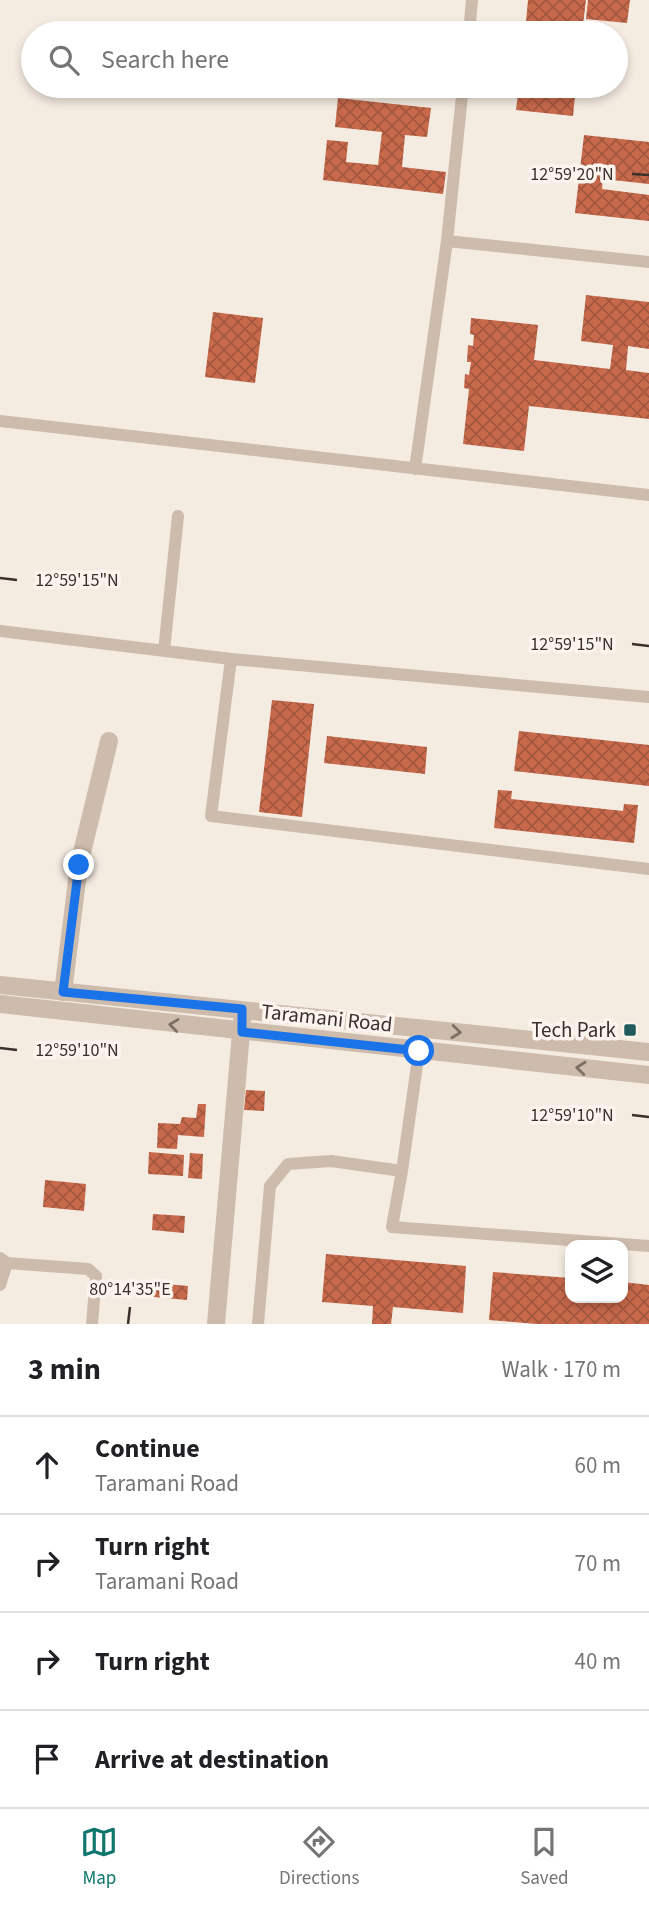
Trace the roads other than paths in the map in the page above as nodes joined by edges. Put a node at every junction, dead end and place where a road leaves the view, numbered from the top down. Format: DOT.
graph roads {
  1 [pos="472,0"];
  2 [pos="470,21"];
  3 [pos="462,98"];
  4 [pos="447,241"];
  5 [pos="649,262"];
  6 [pos="0,421"];
  7 [pos="415,469"];
  8 [pos="649,495"];
  9 [pos="178,516"];
  10 [pos="0,631"];
  11 [pos="164,651"];
  12 [pos="231,659"];
  13 [pos="649,697"];
  14 [pos="110,741"];
  15 [pos="649,869"];
  16 [pos="0,985"];
  17 [pos="63,992"];
  18 [pos="0,1004"];
  19 [pos="242,1009"];
  20 [pos="242,1032"];
  21 [pos="419,1051"];
  22 [pos="649,1052"];
  23 [pos="649,1075"];
  24 [pos="402,1171"];
  25 [pos="649,1246"];
  26 [pos="4,1260"];
  27 [pos="0,1285"];
  28 [pos="92,1324"];
  29 [pos="216,1324"];
  30 [pos="258,1324"];
  1 -- 2 [label="lane"];
  3 -- 4 [label="lane"];
  4 -- 5 [label="lane"];
  4 -- 7 [label="lane"];
  6 -- 7 [label="lane"];
  7 -- 8 [label="lane"];
  9 -- 11 [label="lane"];
  10 -- 11 [label="lane"];
  11 -- 12 [label="lane"];
  12 -- 13 [label="lane"];
  12 -- 15 [label="lane"];
  14 -- 17 [label="street"];
  16 -- 17 [label="street, Taramani Road"];
  17 -- 19 [label="street, Taramani Road"];
  20 -- 18 [label="street, Taramani Road, one-way"];
  19 -- 20 [label="street"];
  19 -- 22 [label="street, Taramani Road, one-way"];
  20 -- 21 [label="street, Taramani Road"];
  20 -- 29 [label="street"];
  23 -- 21 [label="street, Taramani Road, one-way"];
  21 -- 24 [label="lane"];
  24 -- 25 [label="lane"];
  24 -- 30 [label="lane"];
  26 -- 27 [label="lane"];
  26 -- 28 [label="lane"];
}
